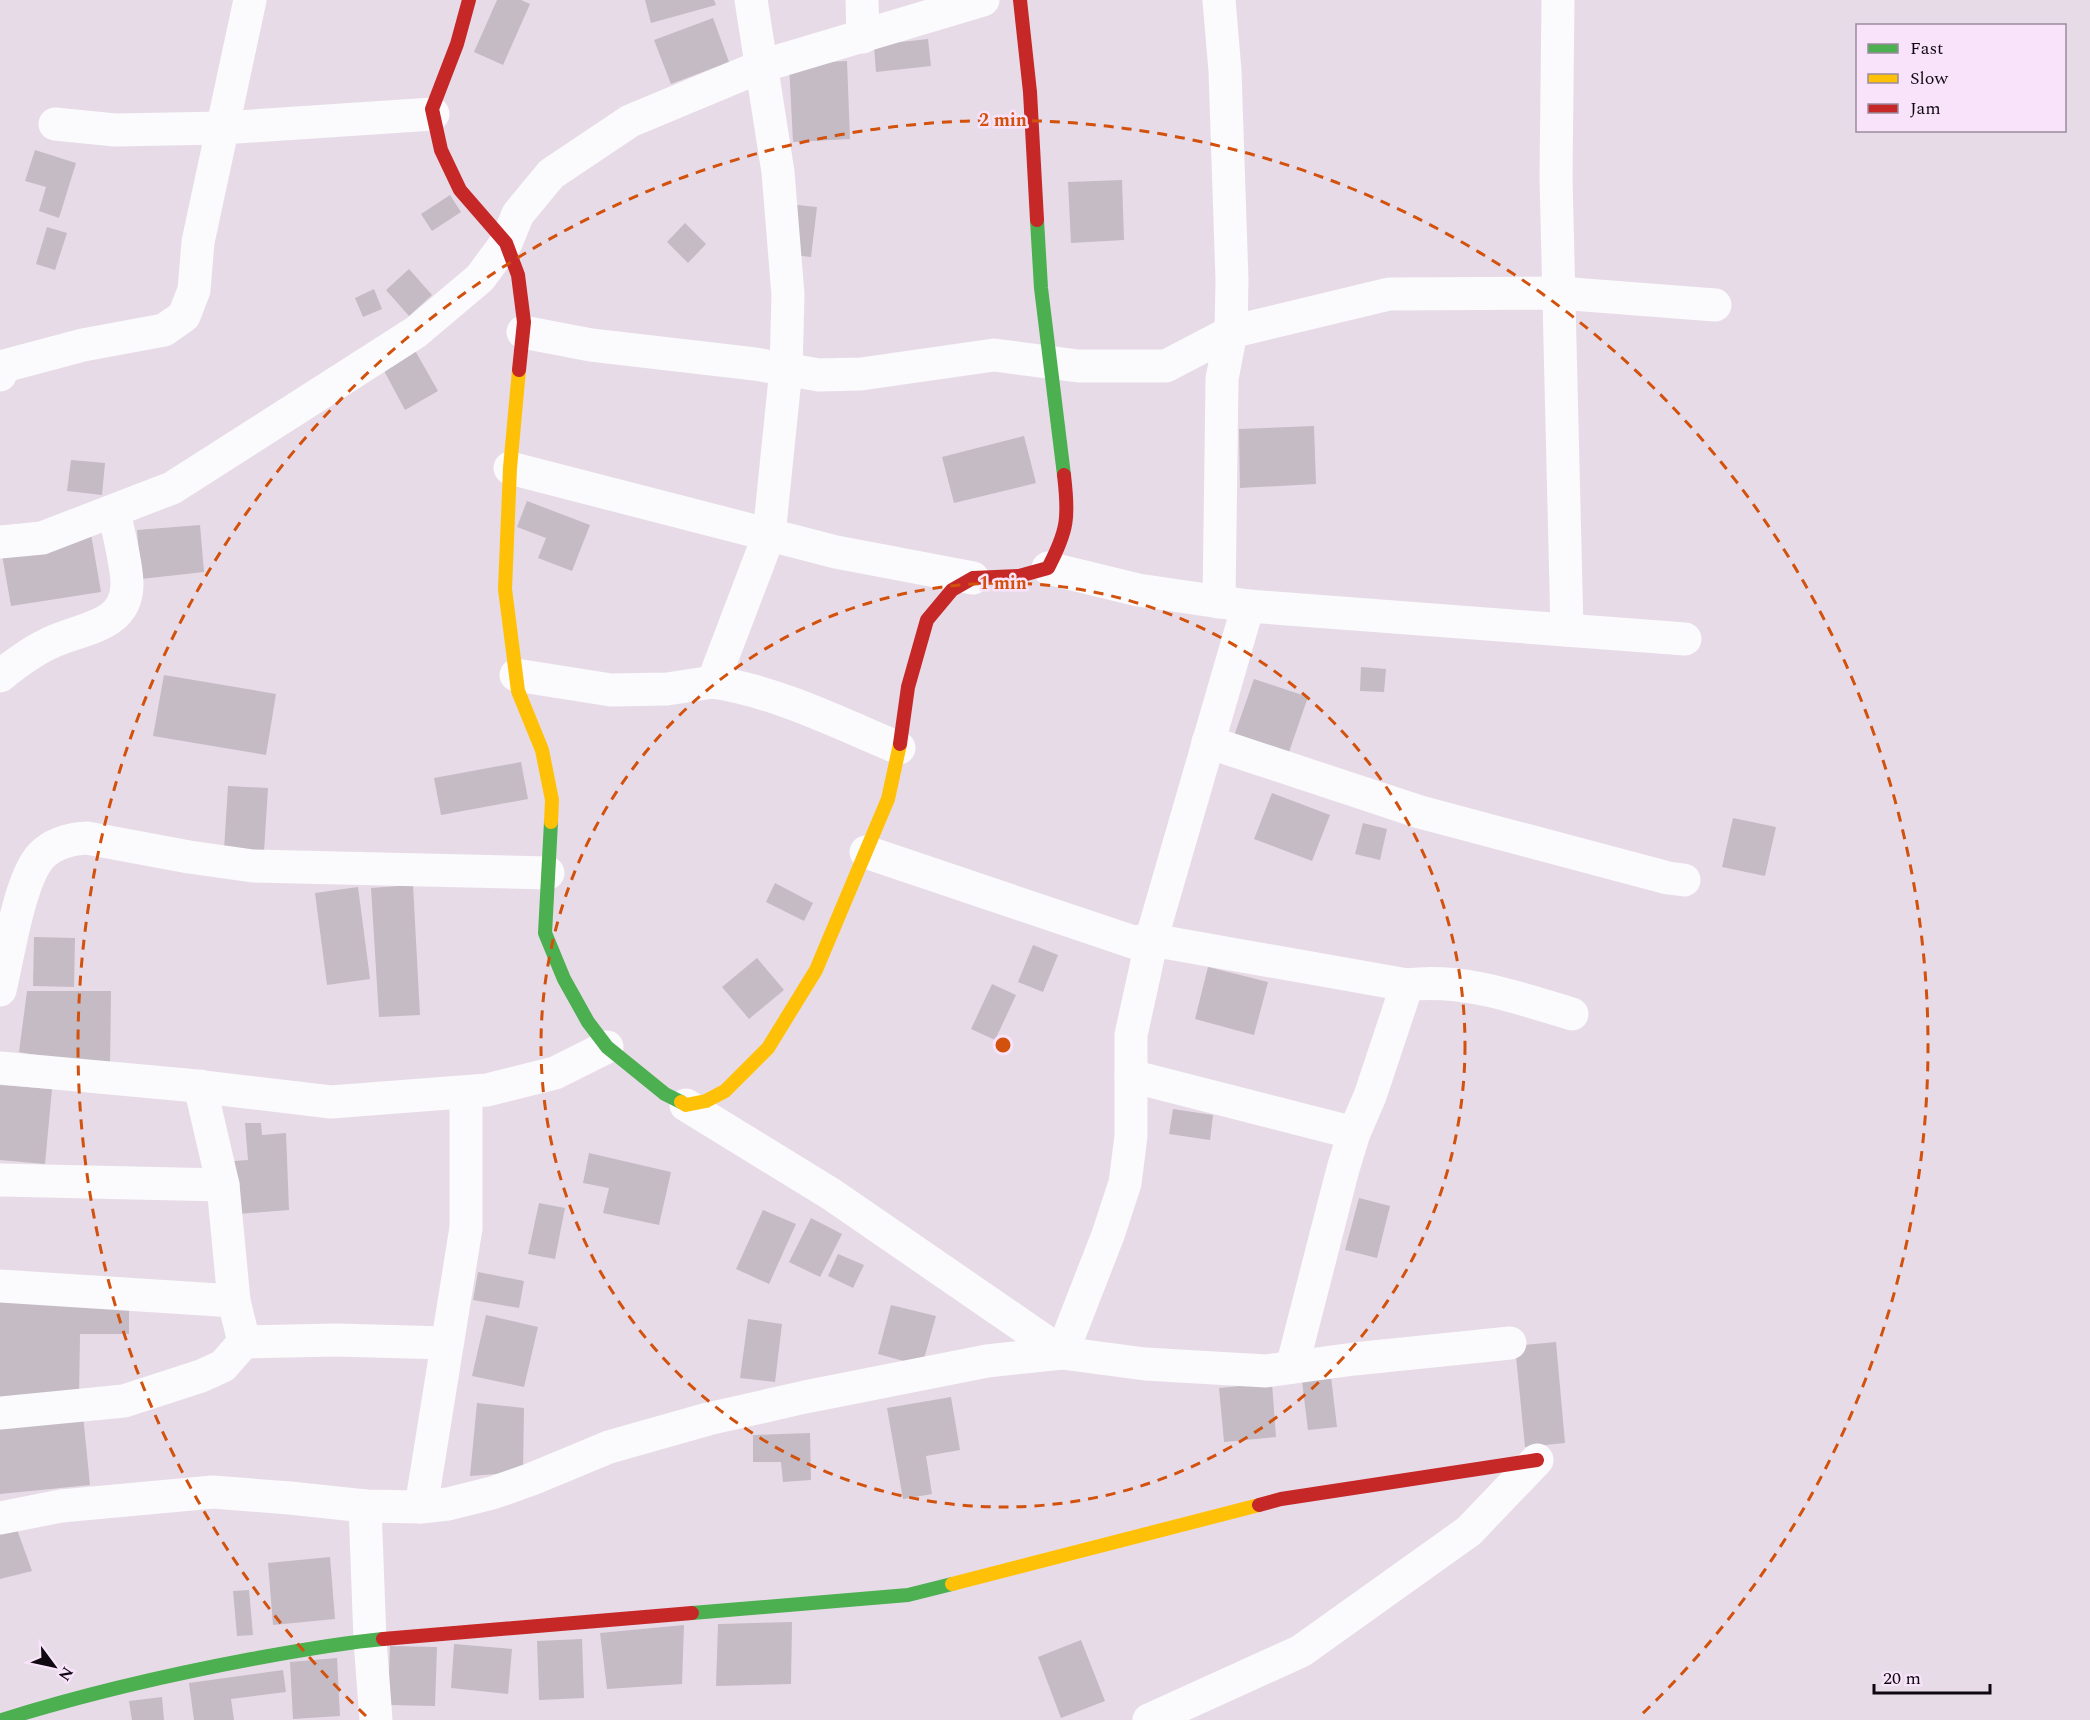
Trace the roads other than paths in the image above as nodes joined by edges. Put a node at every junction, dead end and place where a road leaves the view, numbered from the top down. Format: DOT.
graph roads {
  1 [pos="250,0"];
  2 [pos="469,0"];
  3 [pos="751,0"];
  4 [pos="862,0"];
  5 [pos="983,0"];
  6 [pos="1020,0"];
  7 [pos="1219,0"];
  8 [pos="1558,0"];
  9 [pos="863,37"];
  10 [pos="762,66"];
  11 [pos="433,114"];
  12 [pos="54,124"];
  13 [pos="222,128"];
  14 [pos="506,243"];
  15 [pos="1559,293"];
  16 [pos="1715,305"];
  17 [pos="523,332"];
  18 [pos="1231,332"];
  19 [pos="1051,361"];
  20 [pos="1,367"];
  21 [pos="786,369"];
  22 [pos="510,468"];
  23 [pos="114,511"];
  24 [pos="769,535"];
  25 [pos="0,542"];
  26 [pos="1048,568"];
  27 [pos="973,578"];
  28 [pos="1233,604"];
  29 [pos="1567,630"];
  30 [pos="1685,639"];
  31 [pos="516,675"];
  32 [pos="0,676"];
  33 [pos="713,682"];
  34 [pos="1208,742"];
  35 [pos="899,748"];
  36 [pos="866,852"];
  37 [pos="548,873"];
  38 [pos="1684,880"];
  39 [pos="1152,940"];
  40 [pos="1407,985"];
  41 [pos="0,990"];
  42 [pos="1572,1014"];
  43 [pos="607,1047"];
  44 [pos="0,1068"];
  45 [pos="1131,1076"];
  46 [pos="200,1086"];
  47 [pos="466,1092"];
  48 [pos="686,1105"];
  49 [pos="1354,1133"];
  50 [pos="0,1180"];
  51 [pos="223,1185"];
  52 [pos="0,1286"];
  53 [pos="234,1300"];
  54 [pos="244,1342"];
  55 [pos="447,1343"];
  56 [pos="1510,1343"];
  57 [pos="1062,1353"];
  58 [pos="1292,1367"];
  59 [pos="0,1413"];
  60 [pos="1537,1460"];
  61 [pos="365,1506"];
  62 [pos="421,1507"];
  63 [pos="0,1518"];
  64 [pos="370,1640"];
  65 [pos="2,1720"];
  66 [pos="376,1720"];
  67 [pos="1149,1720"];
  1 -- 13 [label="street"];
  2 -- 11 [label="street"];
  3 -- 10 [label="street"];
  4 -- 9 [label="street"];
  5 -- 9 [label="street"];
  6 -- 19 [label="street"];
  7 -- 18 [label="street"];
  8 -- 15 [label="street"];
  9 -- 10 [label="street"];
  10 -- 14 [label="street"];
  10 -- 21 [label="street"];
  11 -- 13 [label="street"];
  11 -- 14 [label="street"];
  12 -- 13 [label="street"];
  13 -- 20 [label="street"];
  14 -- 17 [label="street"];
  14 -- 23 [label="street"];
  15 -- 16 [label="street"];
  15 -- 18 [label="street"];
  15 -- 29 [label="street"];
  17 -- 21 [label="street"];
  17 -- 22 [label="street"];
  18 -- 19 [label="street"];
  18 -- 28 [label="street"];
  19 -- 21 [label="street"];
  19 -- 26 [label="street"];
  21 -- 24 [label="street"];
  22 -- 24 [label="street"];
  22 -- 31 [label="street"];
  23 -- 25 [label="street"];
  23 -- 32 [label="street"];
  24 -- 27 [label="street"];
  24 -- 33 [label="street"];
  26 -- 27 [label="street"];
  26 -- 28 [label="street"];
  27 -- 35 [label="street"];
  28 -- 29 [label="street"];
  28 -- 34 [label="street"];
  29 -- 30 [label="street"];
  31 -- 33 [label="street"];
  31 -- 37 [label="street"];
  33 -- 35 [label="street"];
  34 -- 38 [label="street"];
  34 -- 39 [label="street"];
  35 -- 36 [label="street"];
  36 -- 39 [label="street"];
  36 -- 48 [label="street"];
  37 -- 41 [label="street"];
  37 -- 43 [label="street"];
  39 -- 40 [label="street"];
  39 -- 45 [label="street"];
  40 -- 42 [label="street"];
  40 -- 49 [label="street"];
  43 -- 47 [label="street"];
  43 -- 48 [label="street"];
  44 -- 46 [label="street"];
  45 -- 49 [label="street"];
  45 -- 57 [label="street"];
  46 -- 47 [label="street"];
  46 -- 51 [label="street"];
  47 -- 55 [label="street"];
  48 -- 57 [label="street"];
  49 -- 58 [label="street"];
  50 -- 51 [label="street"];
  51 -- 53 [label="street"];
  52 -- 53 [label="street"];
  53 -- 54 [label="street"];
  54 -- 55 [label="street"];
  54 -- 59 [label="street"];
  55 -- 62 [label="street"];
  56 -- 58 [label="street"];
  57 -- 58 [label="street"];
  57 -- 62 [label="street"];
  60 -- 64 [label="street"];
  60 -- 67 [label="street"];
  61 -- 62 [label="street"];
  61 -- 63 [label="street"];
  61 -- 64 [label="street"];
  64 -- 65 [label="street"];
  64 -- 66 [label="street"];
}
